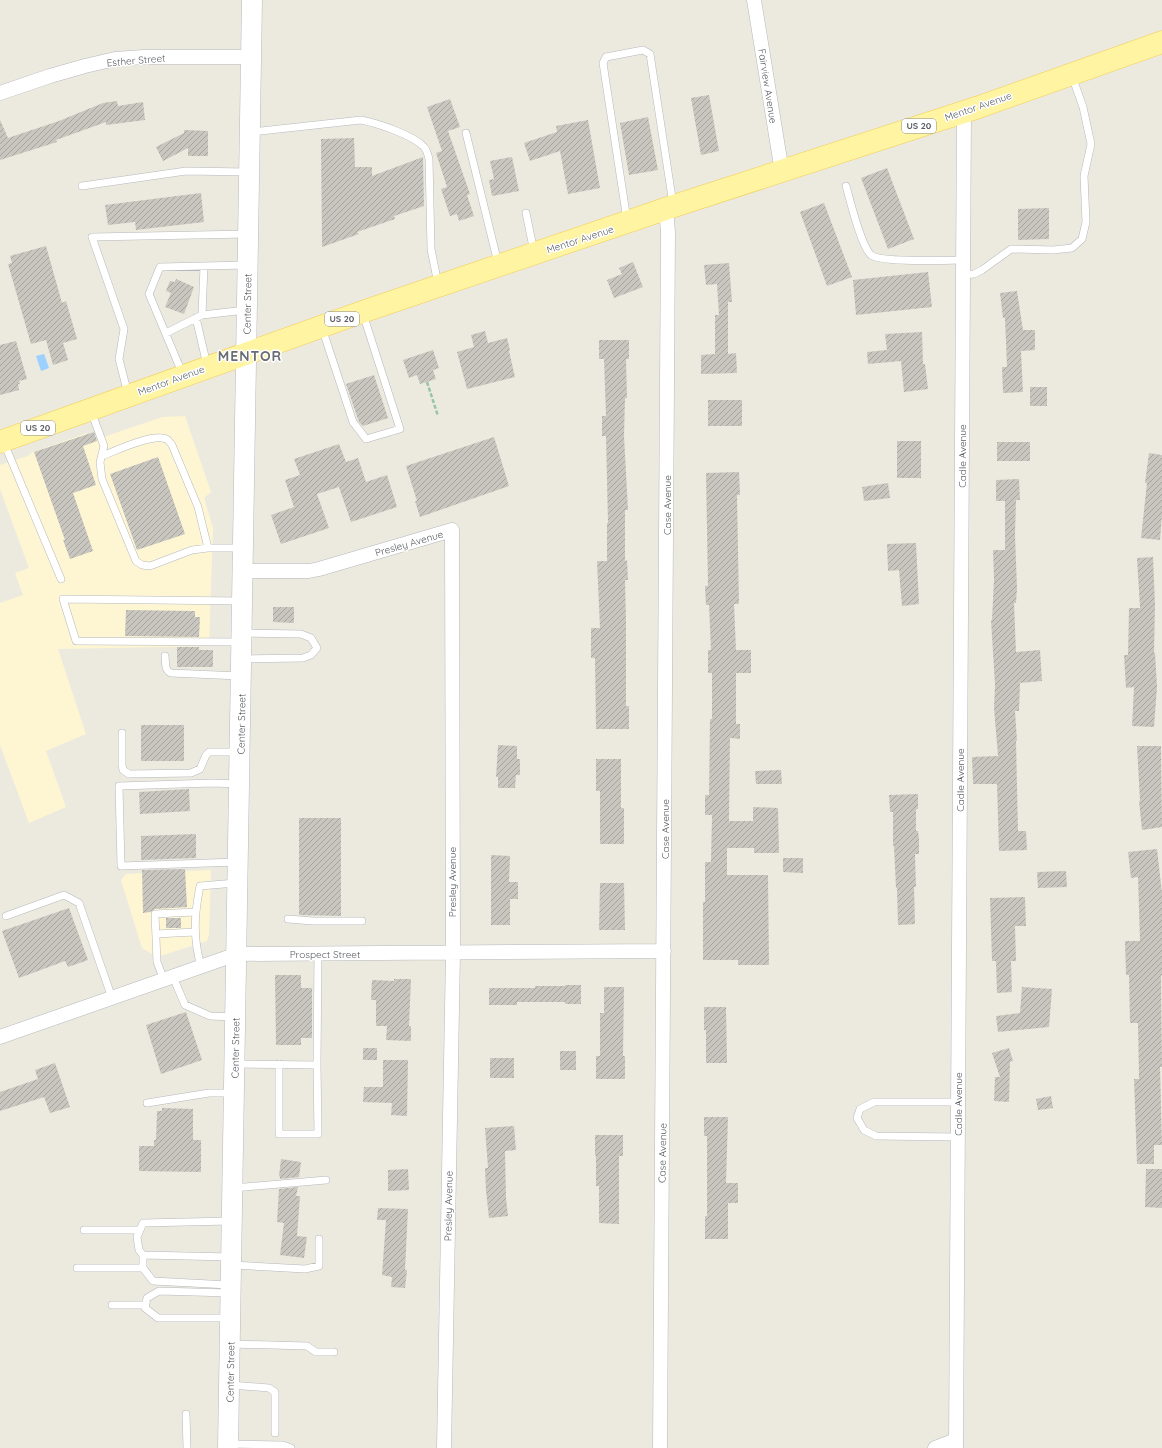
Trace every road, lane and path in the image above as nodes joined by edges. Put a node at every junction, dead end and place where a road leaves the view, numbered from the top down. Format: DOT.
graph roads {
  1 [pos="252,0"];
  2 [pos="754,0"];
  3 [pos="1162,42"];
  4 [pos="252,57"];
  5 [pos="1071,74"];
  6 [pos="0,93"];
  7 [pos="964,112"];
  8 [pos="250,132"];
  9 [pos="466,133"];
  10 [pos="249,172"];
  11 [pos="782,172"];
  12 [pos="82,186"];
  13 [pos="846,186"];
  14 [pos="670,208"];
  15 [pos="526,213"];
  16 [pos="627,223"];
  17 [pos="248,234"];
  18 [pos="534,254"];
  19 [pos="963,260"];
  20 [pos="248,265"];
  21 [pos="204,266"];
  22 [pos="499,266"];
  23 [pos="963,275"];
  24 [pos="439,286"];
  25 [pos="247,310"];
  26 [pos="362,312"];
  27 [pos="199,316"];
  28 [pos="322,326"];
  29 [pos="166,333"];
  30 [pos="247,352"];
  31 [pos="207,367"];
  32 [pos="184,375"];
  33 [pos="427,382"];
  34 [pos="128,395"];
  35 [pos="90,409"];
  36 [pos="438,416"];
  37 [pos="2,441"];
  38 [pos="102,456"];
  39 [pos="208,548"];
  40 [pos="243,548"];
  41 [pos="243,572"];
  42 [pos="61,579"];
  43 [pos="243,601"];
  44 [pos="242,652"];
  45 [pos="165,656"];
  46 [pos="122,733"];
  47 [pos="240,752"];
  48 [pos="240,784"];
  49 [pos="239,862"];
  50 [pos="238,883"];
  51 [pos="195,912"];
  52 [pos="6,916"];
  53 [pos="288,919"];
  54 [pos="362,921"];
  55 [pos="195,932"];
  56 [pos="156,934"];
  57 [pos="664,951"];
  58 [pos="452,953"];
  59 [pos="237,954"];
  60 [pos="318,954"];
  61 [pos="201,967"];
  62 [pos="168,978"];
  63 [pos="112,998"];
  64 [pos="236,1017"];
  65 [pos="0,1037"];
  66 [pos="235,1064"];
  67 [pos="279,1064"];
  68 [pos="317,1065"];
  69 [pos="234,1093"];
  70 [pos="958,1102"];
  71 [pos="147,1103"];
  72 [pos="958,1137"];
  73 [pos="326,1180"];
  74 [pos="233,1188"];
  75 [pos="232,1220"];
  76 [pos="84,1230"];
  77 [pos="140,1230"];
  78 [pos="319,1239"];
  79 [pos="143,1256"];
  80 [pos="77,1268"];
  81 [pos="143,1268"];
  82 [pos="231,1275"];
  83 [pos="112,1305"];
  84 [pos="146,1305"];
  85 [pos="231,1318"];
  86 [pos="230,1344"];
  87 [pos="334,1352"];
  88 [pos="230,1384"];
  89 [pos="186,1414"];
  90 [pos="275,1434"];
  91 [pos="956,1444"];
  92 [pos="228,1446"];
  93 [pos="187,1448"];
  94 [pos="291,1448"];
  95 [pos="444,1448"];
  96 [pos="660,1448"];
  97 [pos="935,1448"];
  1 -- 4 [label="main road, Center Street"];
  2 -- 11 [label="street, Fairview Avenue"];
  3 -- 5 [label="main road, Mentor Avenue / US 20"];
  4 -- 6 [label="street, Esther Street"];
  4 -- 8 [label="main road, Center Street"];
  5 -- 7 [label="main road, Mentor Avenue / US 20"];
  5 -- 23 [label="lane"];
  7 -- 11 [label="main road, Mentor Avenue / US 20"];
  7 -- 19 [label="street, Cadle Avenue"];
  8 -- 10 [label="main road, Center Street"];
  8 -- 24 [label="lane"];
  9 -- 22 [label="lane"];
  10 -- 12 [label="lane"];
  10 -- 17 [label="main road, Center Street"];
  11 -- 14 [label="main road, Mentor Avenue / US 20"];
  13 -- 19 [label="lane"];
  14 -- 16 [label="main road, Mentor Avenue / US 20"];
  14 -- 16 [label="lane"];
  14 -- 57 [label="street, Case Avenue"];
  15 -- 18 [label="lane"];
  16 -- 18 [label="main road, Mentor Avenue / US 20"];
  17 -- 20 [label="main road, Center Street"];
  17 -- 34 [label="lane"];
  18 -- 22 [label="main road, Mentor Avenue / US 20"];
  19 -- 23 [label="street, Cadle Avenue"];
  20 -- 21 [label="lane"];
  20 -- 25 [label="main road, Center Street"];
  21 -- 27 [label="lane"];
  21 -- 29 [label="lane"];
  22 -- 24 [label="main road, Mentor Avenue / US 20"];
  23 -- 70 [label="street, Cadle Avenue"];
  24 -- 26 [label="main road, Mentor Avenue / US 20"];
  25 -- 27 [label="lane"];
  25 -- 30 [label="main road, Center Street"];
  26 -- 28 [label="main road, Mentor Avenue / US 20"];
  26 -- 28 [label="lane"];
  27 -- 29 [label="lane"];
  27 -- 31 [label="lane"];
  28 -- 30 [label="main road, Mentor Avenue / US 20"];
  29 -- 32 [label="lane"];
  30 -- 31 [label="main road, Mentor Avenue / US 20"];
  30 -- 40 [label="main road, Center Street"];
  31 -- 32 [label="main road, Mentor Avenue / US 20"];
  32 -- 34 [label="main road, Mentor Avenue / US 20"];
  33 -- 36 [label="path"];
  34 -- 35 [label="main road, Mentor Avenue / US 20"];
  35 -- 37 [label="main road, Mentor Avenue / US 20"];
  35 -- 38 [label="lane"];
  37 -- 42 [label="lane"];
  38 -- 39 [label="lane"];
  38 -- 39 [label="lane"];
  39 -- 40 [label="lane"];
  40 -- 41 [label="main road, Center Street"];
  41 -- 43 [label="main road, Center Street"];
  41 -- 58 [label="street, Presley Avenue"];
  43 -- 44 [label="main road, Center Street"];
  43 -- 44 [label="lane"];
  44 -- 44 [label="lane"];
  44 -- 45 [label="lane"];
  44 -- 47 [label="main road, Center Street"];
  46 -- 47 [label="lane"];
  47 -- 48 [label="main road, Center Street"];
  48 -- 49 [label="main road, Center Street"];
  48 -- 49 [label="lane"];
  49 -- 50 [label="main road, Center Street"];
  50 -- 51 [label="lane"];
  50 -- 59 [label="main road, Center Street"];
  51 -- 55 [label="lane"];
  51 -- 56 [label="lane"];
  52 -- 63 [label="lane"];
  53 -- 54 [label="lane"];
  55 -- 56 [label="lane"];
  55 -- 61 [label="lane"];
  56 -- 62 [label="lane"];
  57 -- 58 [label="street, Prospect Street"];
  57 -- 96 [label="street, Case Avenue"];
  58 -- 60 [label="street, Prospect Street"];
  58 -- 95 [label="street, Presley Avenue"];
  59 -- 60 [label="street, Prospect Street"];
  59 -- 61 [label="street, Prospect Street"];
  59 -- 64 [label="main road, Center Street"];
  60 -- 68 [label="lane"];
  61 -- 62 [label="street, Prospect Street"];
  62 -- 63 [label="street, Prospect Street"];
  62 -- 64 [label="lane"];
  63 -- 65 [label="street, Prospect Street"];
  64 -- 66 [label="main road, Center Street"];
  66 -- 67 [label="lane"];
  66 -- 69 [label="main road, Center Street"];
  67 -- 68 [label="lane"];
  67 -- 68 [label="lane"];
  69 -- 71 [label="lane"];
  69 -- 74 [label="main road, Center Street"];
  70 -- 72 [label="street, Cadle Avenue"];
  70 -- 72 [label="lane"];
  72 -- 91 [label="street, Cadle Avenue"];
  73 -- 74 [label="lane"];
  74 -- 75 [label="main road, Center Street"];
  75 -- 77 [label="lane"];
  75 -- 82 [label="main road, Center Street"];
  76 -- 77 [label="lane"];
  77 -- 79 [label="lane"];
  78 -- 82 [label="lane"];
  79 -- 81 [label="lane"];
  79 -- 82 [label="lane"];
  80 -- 81 [label="lane"];
  81 -- 82 [label="lane"];
  82 -- 84 [label="lane"];
  82 -- 85 [label="main road, Center Street"];
  83 -- 84 [label="lane"];
  84 -- 85 [label="lane"];
  85 -- 86 [label="main road, Center Street"];
  86 -- 87 [label="lane"];
  86 -- 88 [label="main road, Center Street"];
  88 -- 90 [label="lane"];
  88 -- 92 [label="main road, Center Street"];
  89 -- 93 [label="lane"];
  91 -- 97 [label="street"];
  92 -- 94 [label="lane"];
}
